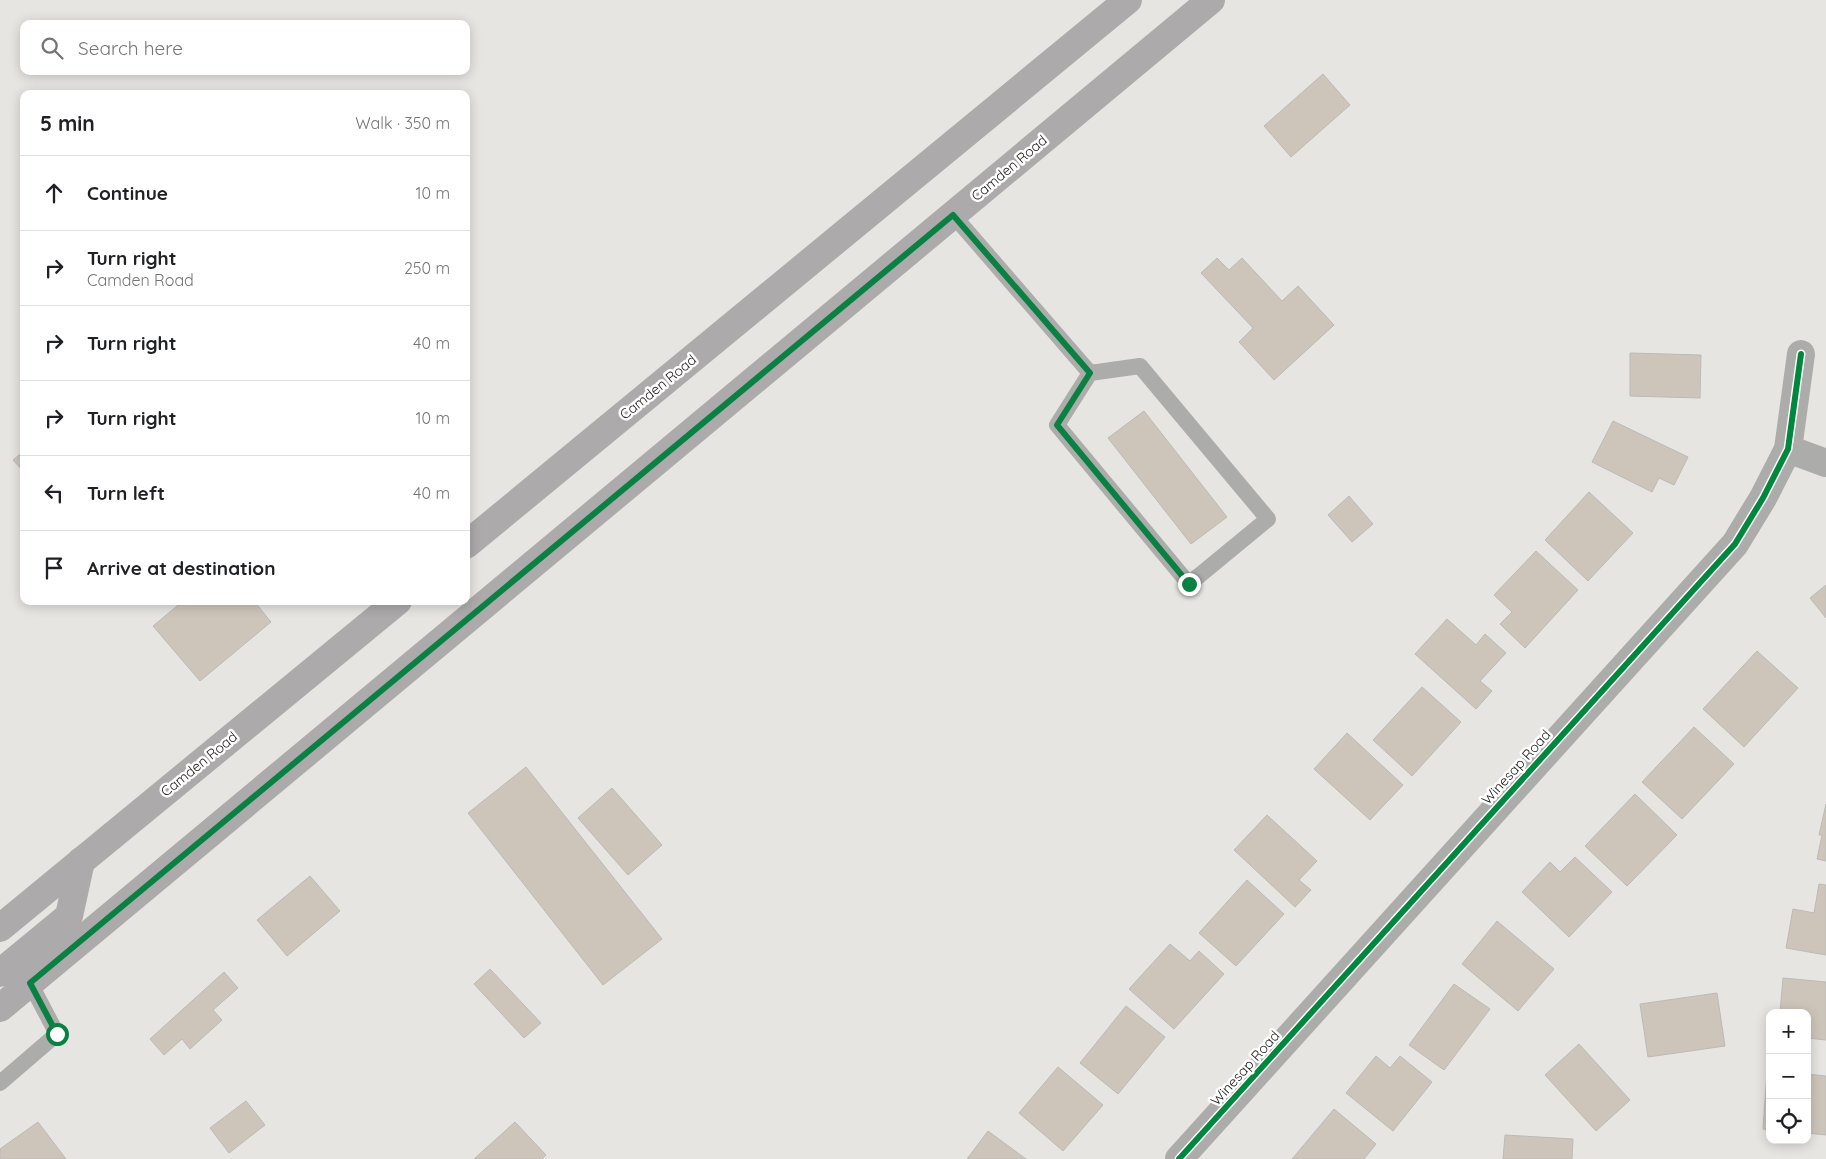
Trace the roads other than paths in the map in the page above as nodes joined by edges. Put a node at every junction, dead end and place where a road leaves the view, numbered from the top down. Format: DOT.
graph roads {
  1 [pos="1128,0"];
  2 [pos="1183,0"];
  3 [pos="1211,0"];
  4 [pos="974,198"];
  5 [pos="953,215"];
  6 [pos="1801,354"];
  7 [pos="1090,373"];
  8 [pos="1788,448"];
  9 [pos="1826,462"];
  10 [pos="470,542"];
  11 [pos="393,605"];
  12 [pos="81,861"];
  13 [pos="0,928"];
  14 [pos="0,973"];
  15 [pos="30,983"];
  16 [pos="0,1008"];
  17 [pos="0,1083"];
  18 [pos="1179,1159"];
  1 -- 10 [label="main road, Camden Road"];
  2 -- 4 [label="main road"];
  3 -- 4 [label="main road, Camden Road"];
  4 -- 5 [label="main road, Camden Road"];
  5 -- 7 [label="lane"];
  5 -- 15 [label="main road, Camden Road"];
  6 -- 8 [label="street, Winesap Road"];
  7 -- 7 [label="lane"];
  8 -- 9 [label="street"];
  8 -- 18 [label="street, Winesap Road"];
  11 -- 12 [label="main road, Camden Road"];
  12 -- 13 [label="main road, Camden Road"];
  12 -- 14 [label="main road"];
  15 -- 16 [label="main road, Camden Road"];
  15 -- 17 [label="lane"];
}
